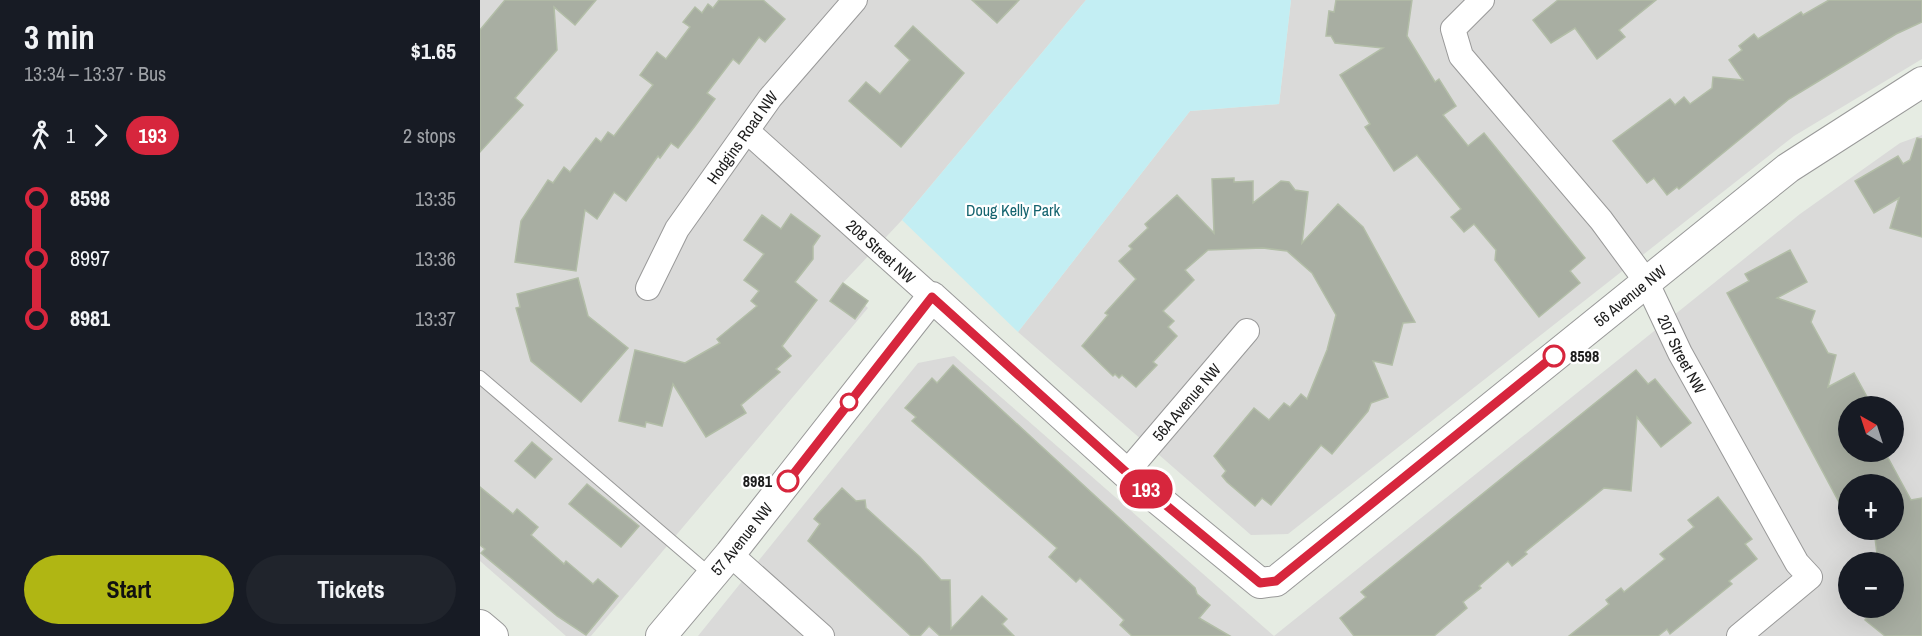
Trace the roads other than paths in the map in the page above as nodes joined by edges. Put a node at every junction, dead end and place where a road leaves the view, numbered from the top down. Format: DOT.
graph roads {
  1 [pos="855,0"];
  2 [pos="1482,0"];
  3 [pos="1920,86"];
  4 [pos="747,131"];
  5 [pos="1646,281"];
  6 [pos="648,288"];
  7 [pos="932,297"];
  8 [pos="1247,331"];
  9 [pos="480,377"];
  10 [pos="1126,472"];
  11 [pos="721,565"];
  12 [pos="1260,583"];
  13 [pos="480,625"];
  14 [pos="493,636"];
  15 [pos="661,636"];
  16 [pos="822,636"];
  17 [pos="1739,636"];
  1 -- 4 [label="street, Hodgins Road NW"];
  2 -- 5 [label="street, 207 Street NW"];
  3 -- 5 [label="street, 56 Avenue NW"];
  4 -- 6 [label="street, Hodgins Road NW"];
  4 -- 7 [label="street, 208 Street NW"];
  5 -- 12 [label="street, 56 Avenue NW"];
  5 -- 17 [label="street, 207 Street NW"];
  7 -- 10 [label="street, 208 Street NW"];
  7 -- 11 [label="street, 57 Avenue NW"];
  8 -- 10 [label="street, 56A Avenue NW"];
  9 -- 11 [label="lane"];
  10 -- 12 [label="street, 208 Street NW"];
  11 -- 15 [label="street, 57 Avenue NW"];
  11 -- 16 [label="street"];
  13 -- 14 [label="street"];
}
